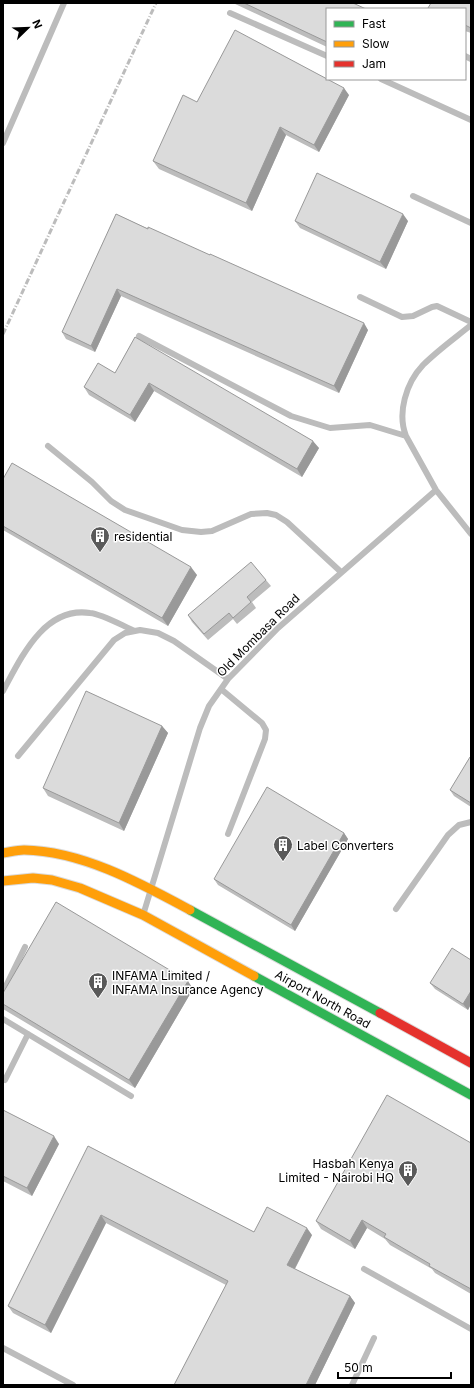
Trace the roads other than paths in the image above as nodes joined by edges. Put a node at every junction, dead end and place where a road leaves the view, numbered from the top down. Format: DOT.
graph roads {
  1 [pos="64,3"];
  2 [pos="230,13"];
  3 [pos="326,56"];
  4 [pos="383,80"];
  5 [pos="471,120"];
  6 [pos="3,143"];
  7 [pos="413,196"];
  8 [pos="471,223"];
  9 [pos="360,297"];
  10 [pos="471,324"];
  11 [pos="139,336"];
  12 [pos="406,436"];
  13 [pos="48,446"];
  14 [pos="436,490"];
  15 [pos="471,534"];
  16 [pos="341,572"];
  17 [pos="135,631"];
  18 [pos="228,679"];
  19 [pos="221,688"];
  20 [pos="3,691"];
  21 [pos="18,756"];
  22 [pos="471,822"];
  23 [pos="228,834"];
  24 [pos="3,853"];
  25 [pos="3,881"];
  26 [pos="150,888"];
  27 [pos="396,910"];
  28 [pos="143,915"];
  29 [pos="25,947"];
  30 [pos="3,992"];
  31 [pos="3,1019"];
  32 [pos="28,1034"];
  33 [pos="471,1063"];
  34 [pos="5,1080"];
  35 [pos="471,1095"];
  36 [pos="131,1096"];
  37 [pos="364,1269"];
  38 [pos="471,1329"];
  39 [pos="374,1338"];
  40 [pos="3,1348"];
  41 [pos="73,1385"];
  42 [pos="352,1385"];
  1 -- 6 [label="lane"];
  2 -- 3 [label="lane"];
  4 -- 5 [label="lane"];
  7 -- 8 [label="lane"];
  9 -- 10 [label="lane"];
  10 -- 12 [label="lane"];
  11 -- 12 [label="lane"];
  12 -- 14 [label="lane"];
  13 -- 16 [label="lane"];
  14 -- 15 [label="lane"];
  14 -- 16 [label="lane, Old Mombasa Road"];
  16 -- 18 [label="lane, Old Mombasa Road"];
  17 -- 18 [label="lane"];
  17 -- 20 [label="lane"];
  17 -- 21 [label="lane"];
  18 -- 19 [label="lane, Old Mombasa Road"];
  19 -- 23 [label="lane"];
  19 -- 26 [label="lane, Old Mombasa Road"];
  22 -- 27 [label="lane"];
  24 -- 26 [label="main road"];
  25 -- 28 [label="main road"];
  26 -- 28 [label="lane, Old Mombasa Road"];
  26 -- 33 [label="main road, Airport North Road"];
  28 -- 35 [label="main road, Airport North Road"];
  29 -- 30 [label="lane"];
  31 -- 32 [label="lane"];
  32 -- 34 [label="lane"];
  32 -- 36 [label="lane"];
  37 -- 38 [label="lane"];
  39 -- 42 [label="lane"];
  40 -- 41 [label="lane"];
}
